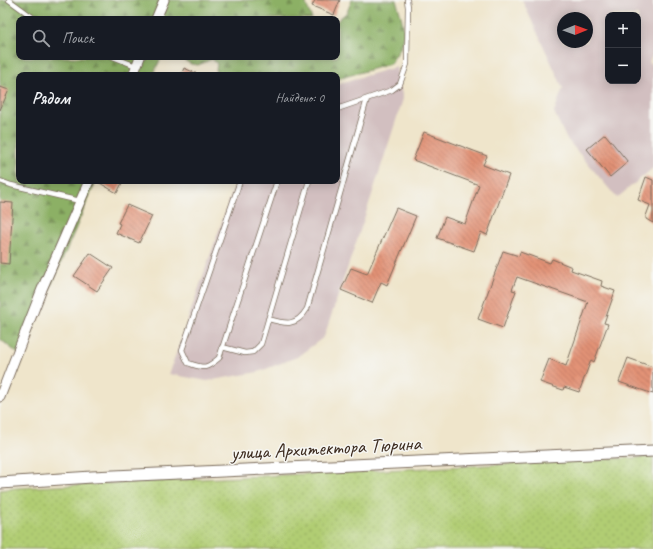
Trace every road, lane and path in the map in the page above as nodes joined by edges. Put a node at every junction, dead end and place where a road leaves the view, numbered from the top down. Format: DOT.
graph roads {
  1 [pos="9,0"];
  2 [pos="164,0"];
  3 [pos="407,0"];
  4 [pos="32,16"];
  5 [pos="157,16"];
  6 [pos="118,60"];
  7 [pos="139,60"];
  8 [pos="135,71"];
  9 [pos="367,99"];
  10 [pos="340,108"];
  11 [pos="0,181"];
  12 [pos="88,184"];
  13 [pos="239,184"];
  14 [pos="277,184"];
  15 [pos="308,184"];
  16 [pos="80,201"];
  17 [pos="268,319"];
  18 [pos="222,347"];
  19 [pos="0,397"];
  20 [pos="653,451"];
  21 [pos="0,483"];
  1 -- 4 [label="lane"];
  2 -- 5 [label="street"];
  3 -- 9 [label="lane"];
  6 -- 8 [label="lane"];
  7 -- 8 [label="street"];
  9 -- 10 [label="lane"];
  9 -- 17 [label="lane"];
  11 -- 16 [label="lane"];
  12 -- 16 [label="street"];
  13 -- 18 [label="lane"];
  14 -- 18 [label="lane"];
  15 -- 17 [label="lane"];
  16 -- 19 [label="street"];
  17 -- 18 [label="lane"];
  20 -- 21 [label="street, улица Архитектора Тюрина"];
}
